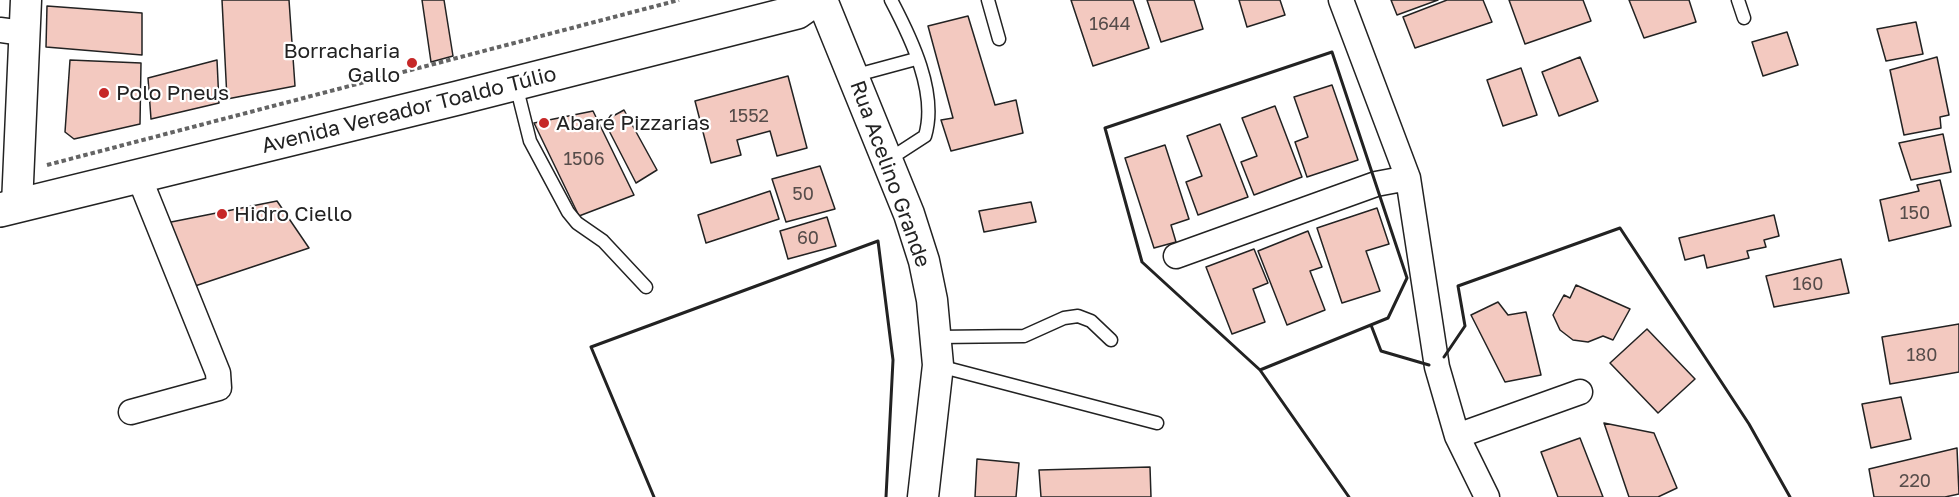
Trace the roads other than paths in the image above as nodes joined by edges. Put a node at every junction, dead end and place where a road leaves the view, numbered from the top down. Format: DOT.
graph roads {
  1 [pos="26,0"];
  2 [pos="891,0"];
  3 [pos="988,0"];
  4 [pos="1341,0"];
  5 [pos="1738,0"];
  6 [pos="807,3"];
  7 [pos="1744,18"];
  8 [pos="12,32"];
  9 [pos="999,39"];
  10 [pos="916,59"];
  11 [pos="853,76"];
  12 [pos="516,84"];
  13 [pos="888,160"];
  14 [pos="140,177"];
  15 [pos="1408,177"];
  16 [pos="8,208"];
  17 [pos="1176,256"];
  18 [pos="646,287"];
  19 [pos="1111,340"];
  20 [pos="937,351"];
  21 [pos="1580,392"];
  22 [pos="131,412"];
  23 [pos="1157,423"];
  24 [pos="1457,436"];
  25 [pos="923,497"];
  26 [pos="1487,497"];
  1 -- 8 [label="street"];
  2 -- 10 [label="lane"];
  3 -- 9 [label="lane"];
  4 -- 15 [label="street"];
  5 -- 7 [label="lane"];
  6 -- 11 [label="street, Rua Acelino Grande"];
  6 -- 12 [label="main road, Avenida Vereador Toaldo Túlio"];
  8 -- 16 [label="street"];
  10 -- 11 [label="lane"];
  10 -- 13 [label="lane"];
  11 -- 13 [label="street, Rua Acelino Grande"];
  12 -- 14 [label="main road, Avenida Vereador Toaldo Túlio"];
  12 -- 18 [label="lane"];
  13 -- 20 [label="street, Rua Acelino Grande"];
  14 -- 16 [label="main road, Avenida Vereador Toaldo Túlio"];
  14 -- 22 [label="street"];
  15 -- 17 [label="street"];
  15 -- 24 [label="street"];
  19 -- 20 [label="lane"];
  20 -- 23 [label="lane"];
  20 -- 25 [label="street, Rua Acelino Grande"];
  21 -- 24 [label="street"];
  24 -- 26 [label="street"];
}
